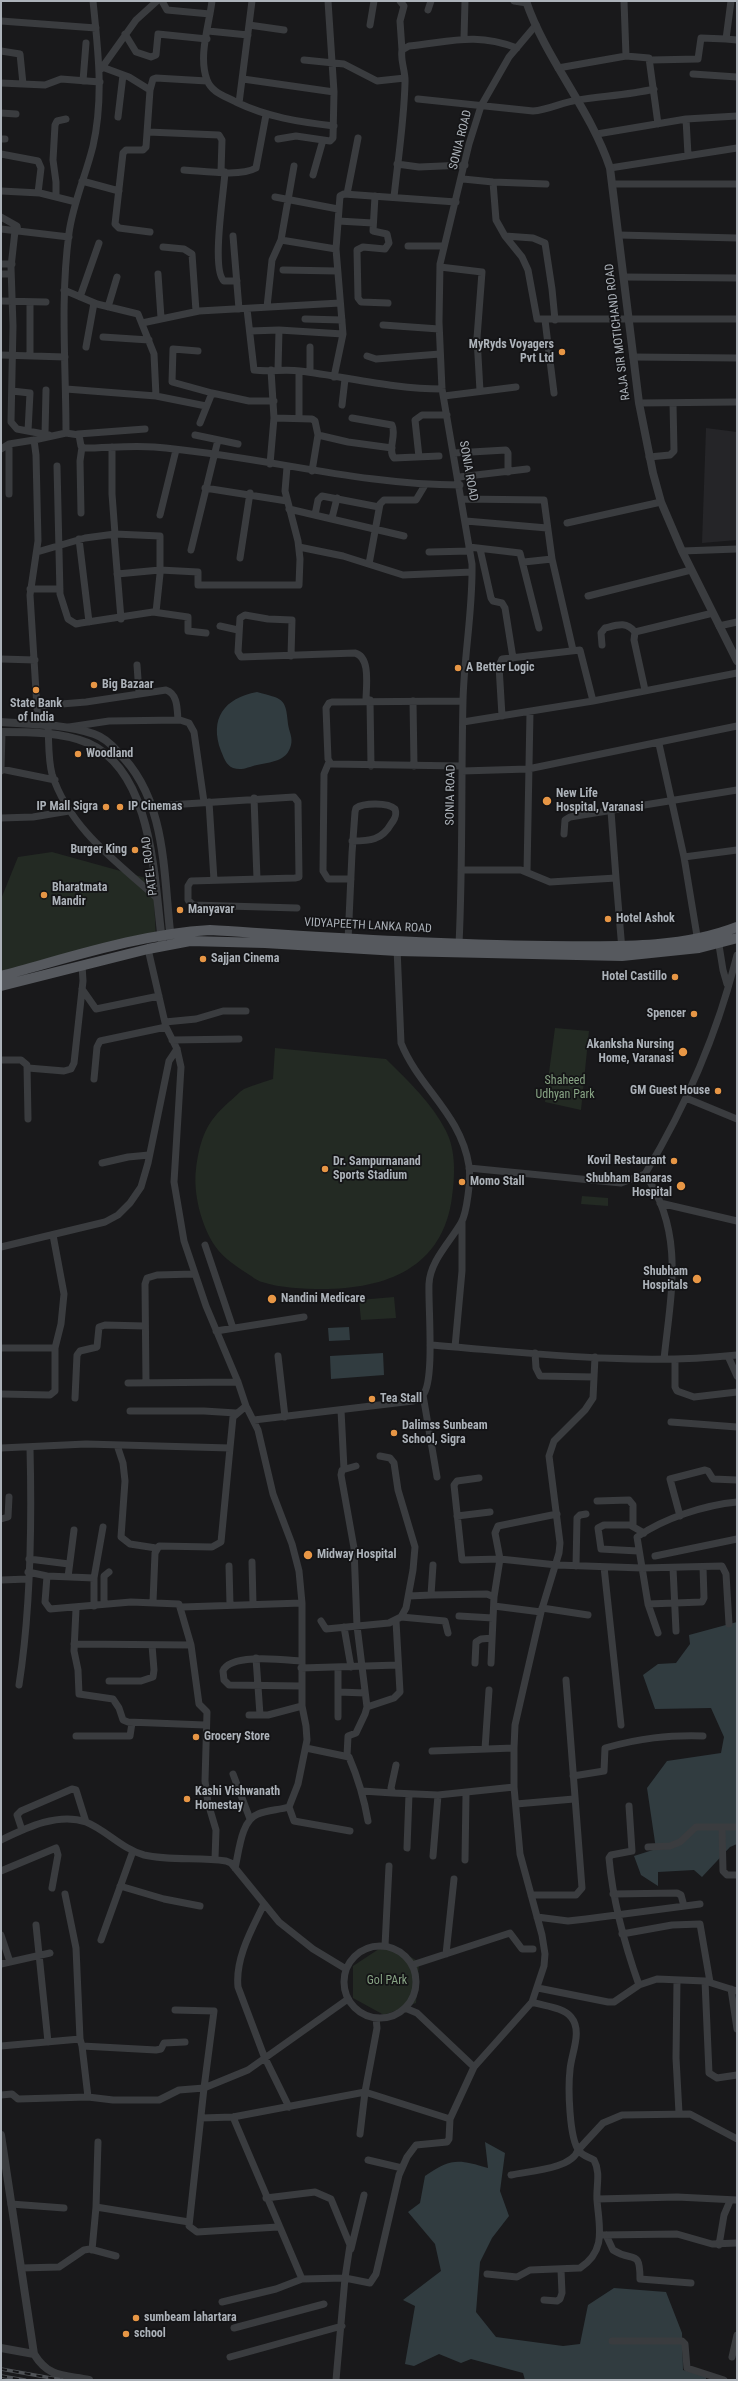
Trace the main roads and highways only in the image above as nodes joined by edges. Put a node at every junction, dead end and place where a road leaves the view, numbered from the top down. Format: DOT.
graph roads {
  1 [pos="737,927"];
  2 [pos="737,938"];
  3 [pos="717,939"];
  4 [pos="166,940"];
  5 [pos="397,946"];
  6 [pos="622,951"];
  7 [pos="1,976"];
  8 [pos="1,986"];
  1 -- 3 [label="main road, VIDYAPEETH LANKA ROAD"];
  2 -- 3 [label="main road, VIDYAPEETH LANKA ROAD"];
  3 -- 6 [label="main road, VIDYAPEETH LANKA ROAD"];
  4 -- 5 [label="main road, VIDYAPEETH LANKA ROAD"];
  4 -- 7 [label="main road, VIDYAPEETH LANKA ROAD"];
  4 -- 8 [label="main road, VIDYAPEETH LANKA ROAD"];
  5 -- 6 [label="main road, VIDYAPEETH LANKA ROAD"];
  5 -- 6 [label="main road, VIDYAPEETH LANKA ROAD"];
}
